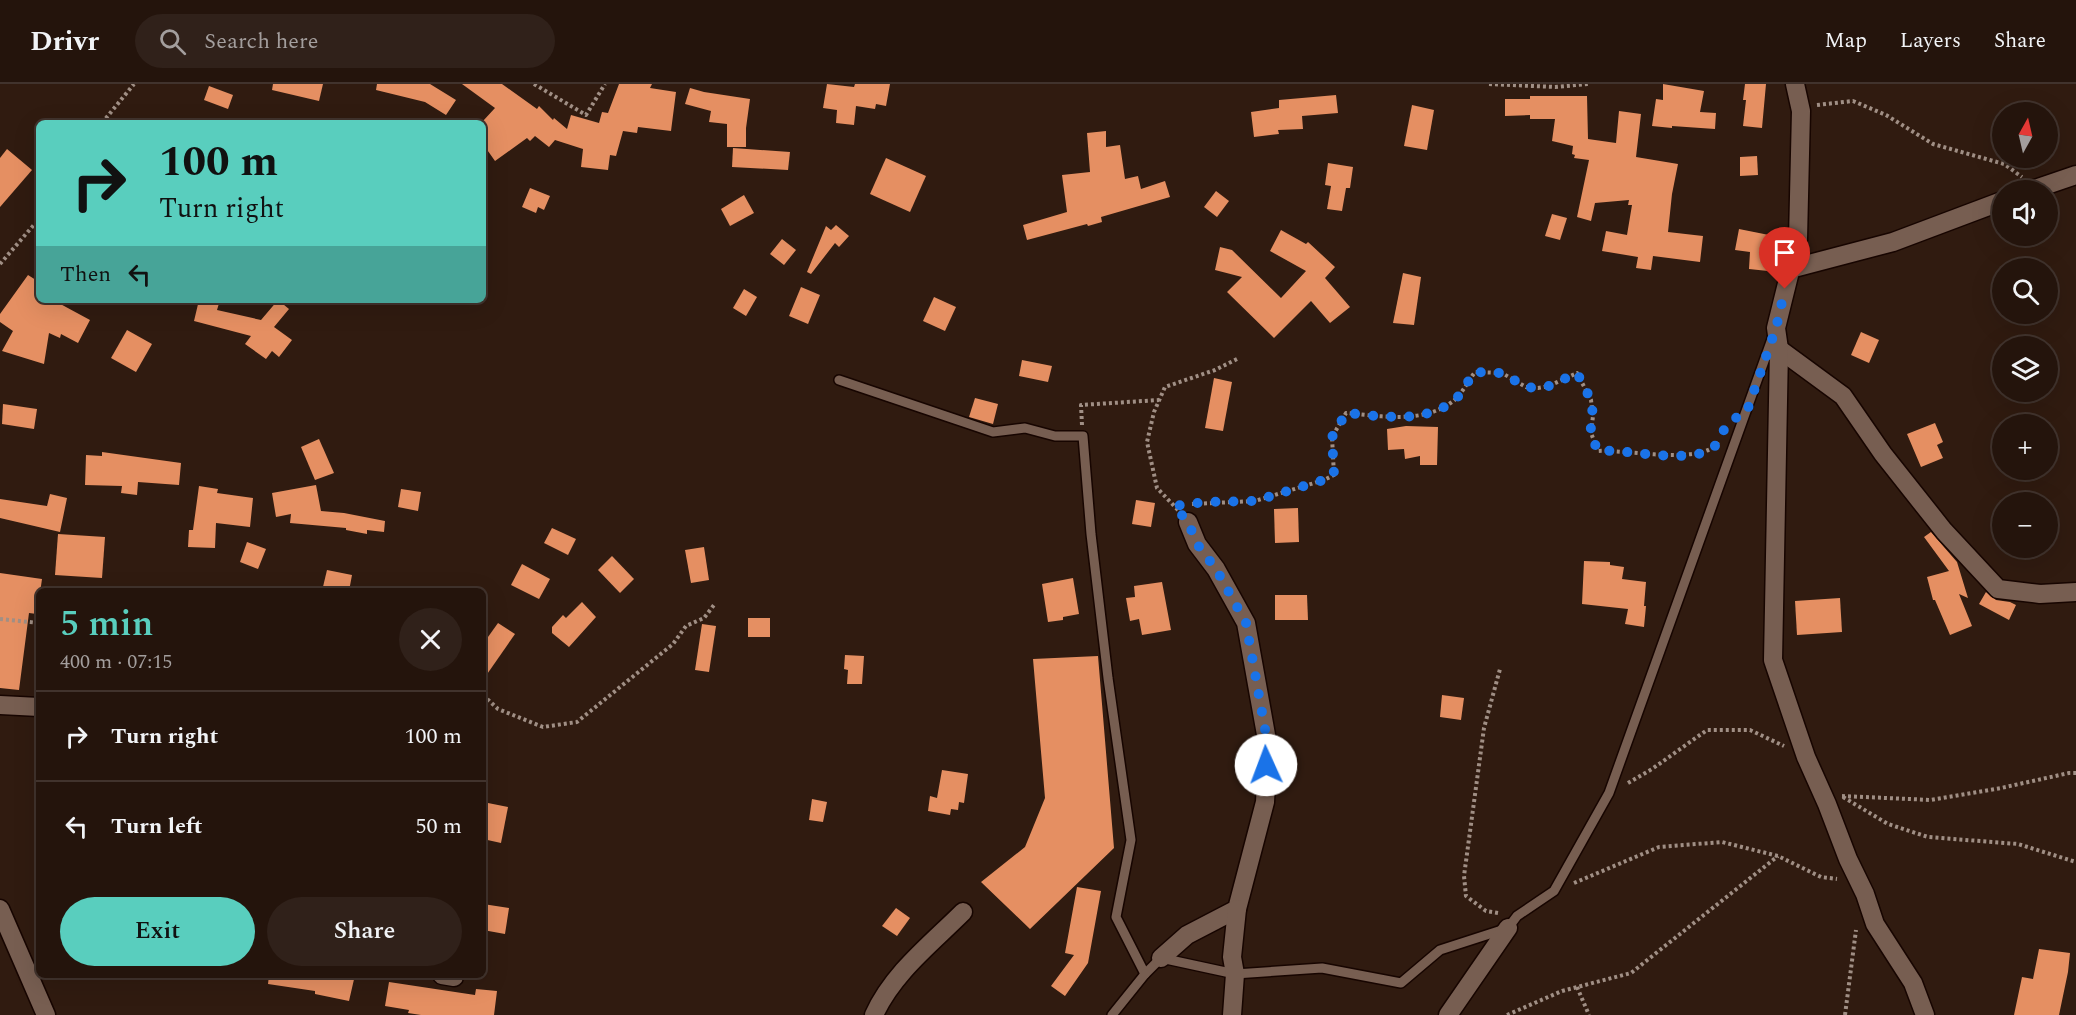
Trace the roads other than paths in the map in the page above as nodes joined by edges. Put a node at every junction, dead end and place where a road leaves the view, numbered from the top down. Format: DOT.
graph roads {
  1 [pos="1795,84"];
  2 [pos="2076,175"];
  3 [pos="2058,181"];
  4 [pos="1992,205"];
  5 [pos="1790,269"];
  6 [pos="1776,328"];
  7 [pos="1779,349"];
  8 [pos="839,380"];
  9 [pos="1188,522"];
  10 [pos="2076,592"];
  11 [pos="0,705"];
  12 [pos="36,707"];
  13 [pos="0,909"];
  14 [pos="1237,909"];
  15 [pos="963,912"];
  16 [pos="1512,922"];
  17 [pos="1161,958"];
  18 [pos="1145,974"];
  19 [pos="1235,974"];
  20 [pos="46,1015"];
  21 [pos="874,1015"];
  22 [pos="1112,1015"];
  23 [pos="1232,1015"];
  24 [pos="1448,1015"];
  25 [pos="1925,1015"];
  1 -- 5 [label="street"];
  2 -- 3 [label="street"];
  4 -- 5 [label="street"];
  5 -- 6 [label="street"];
  6 -- 7 [label="street"];
  6 -- 16 [label="lane"];
  7 -- 10 [label="street"];
  7 -- 25 [label="street"];
  8 -- 18 [label="lane"];
  9 -- 14 [label="street"];
  11 -- 12 [label="street"];
  13 -- 20 [label="street"];
  14 -- 17 [label="street"];
  14 -- 19 [label="street"];
  15 -- 21 [label="street"];
  16 -- 19 [label="lane"];
  16 -- 24 [label="street"];
  17 -- 18 [label="lane"];
  17 -- 19 [label="lane"];
  18 -- 22 [label="lane"];
  19 -- 23 [label="street"];
}
